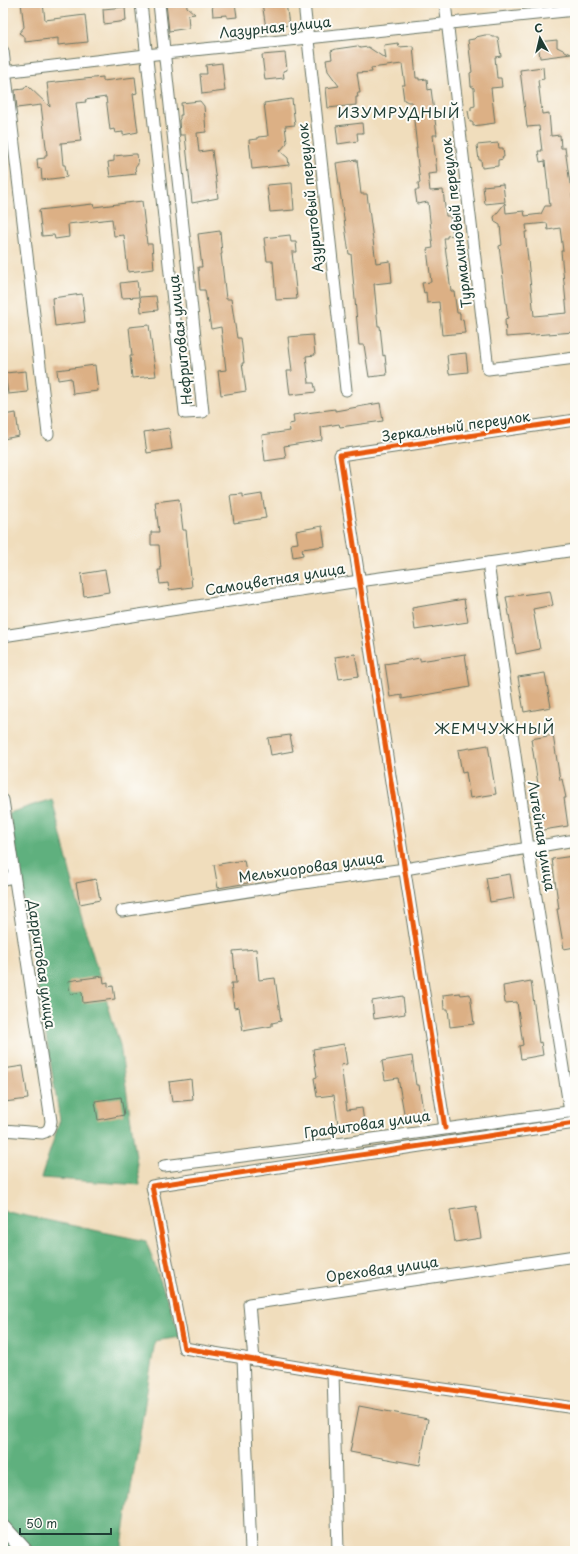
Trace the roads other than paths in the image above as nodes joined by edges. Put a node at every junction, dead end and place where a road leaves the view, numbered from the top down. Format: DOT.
graph roads {
  1 [pos="141,3"];
  2 [pos="160,3"];
  3 [pos="304,3"];
  4 [pos="445,3"];
  5 [pos="574,10"];
  6 [pos="447,23"];
  7 [pos="308,38"];
  8 [pos="3,51"];
  9 [pos="165,53"];
  10 [pos="146,55"];
  11 [pos="4,72"];
  12 [pos="575,358"];
  13 [pos="346,390"];
  14 [pos="575,420"];
  15 [pos="48,434"];
  16 [pos="575,550"];
  17 [pos="488,564"];
  18 [pos="359,581"];
  19 [pos="3,636"];
  20 [pos="3,800"];
  21 [pos="575,840"];
  22 [pos="528,847"];
  23 [pos="405,869"];
  24 [pos="14,877"];
  25 [pos="3,879"];
  26 [pos="122,911"];
  27 [pos="573,1111"];
  28 [pos="575,1123"];
  29 [pos="445,1128"];
  30 [pos="3,1130"];
  31 [pos="164,1166"];
  32 [pos="575,1256"];
  33 [pos="248,1359"];
  34 [pos="333,1374"];
  35 [pos="575,1408"];
  36 [pos="3,1527"];
  37 [pos="25,1551"];
  38 [pos="252,1551"];
  39 [pos="338,1551"];
  1 -- 10 [label="street, Нефритовая улица"];
  2 -- 9 [label="street, Нефритовая улица"];
  3 -- 7 [label="street, Азуритовый переулок"];
  4 -- 6 [label="street, Турмалиновый переулок"];
  5 -- 6 [label="street, Лазурная улица"];
  6 -- 7 [label="street, Лазурная улица"];
  6 -- 12 [label="street, Турмалиновый переулок"];
  7 -- 9 [label="street, Лазурная улица"];
  7 -- 13 [label="street, Азуритовый переулок"];
  8 -- 11 [label="street"];
  9 -- 10 [label="street, Лазурная улица"];
  9 -- 10 [label="street, Нефритовая улица"];
  10 -- 11 [label="street, Лазурная улица"];
  11 -- 15 [label="street"];
  14 -- 18 [label="street, Зеркальный переулок"];
  16 -- 17 [label="street, Самоцветная улица"];
  17 -- 18 [label="street, Самоцветная улица"];
  17 -- 22 [label="street, Литейная улица"];
  18 -- 19 [label="street, Самоцветная улица"];
  18 -- 23 [label="street"];
  20 -- 24 [label="street, Дарритовая улица"];
  21 -- 22 [label="street, Мельхиоровая улица"];
  22 -- 23 [label="street, Мельхиоровая улица"];
  22 -- 27 [label="street, Литейная улица"];
  23 -- 26 [label="street, Мельхиоровая улица"];
  23 -- 29 [label="street"];
  24 -- 25 [label="street"];
  24 -- 30 [label="street, Дарритовая улица"];
  27 -- 29 [label="street, Графитовая улица"];
  28 -- 33 [label="street"];
  29 -- 31 [label="street, Графитовая улица"];
  32 -- 33 [label="street, Ореховая улица"];
  33 -- 34 [label="street"];
  33 -- 38 [label="street"];
  34 -- 35 [label="street"];
  34 -- 39 [label="street"];
  36 -- 37 [label="street"];
}
